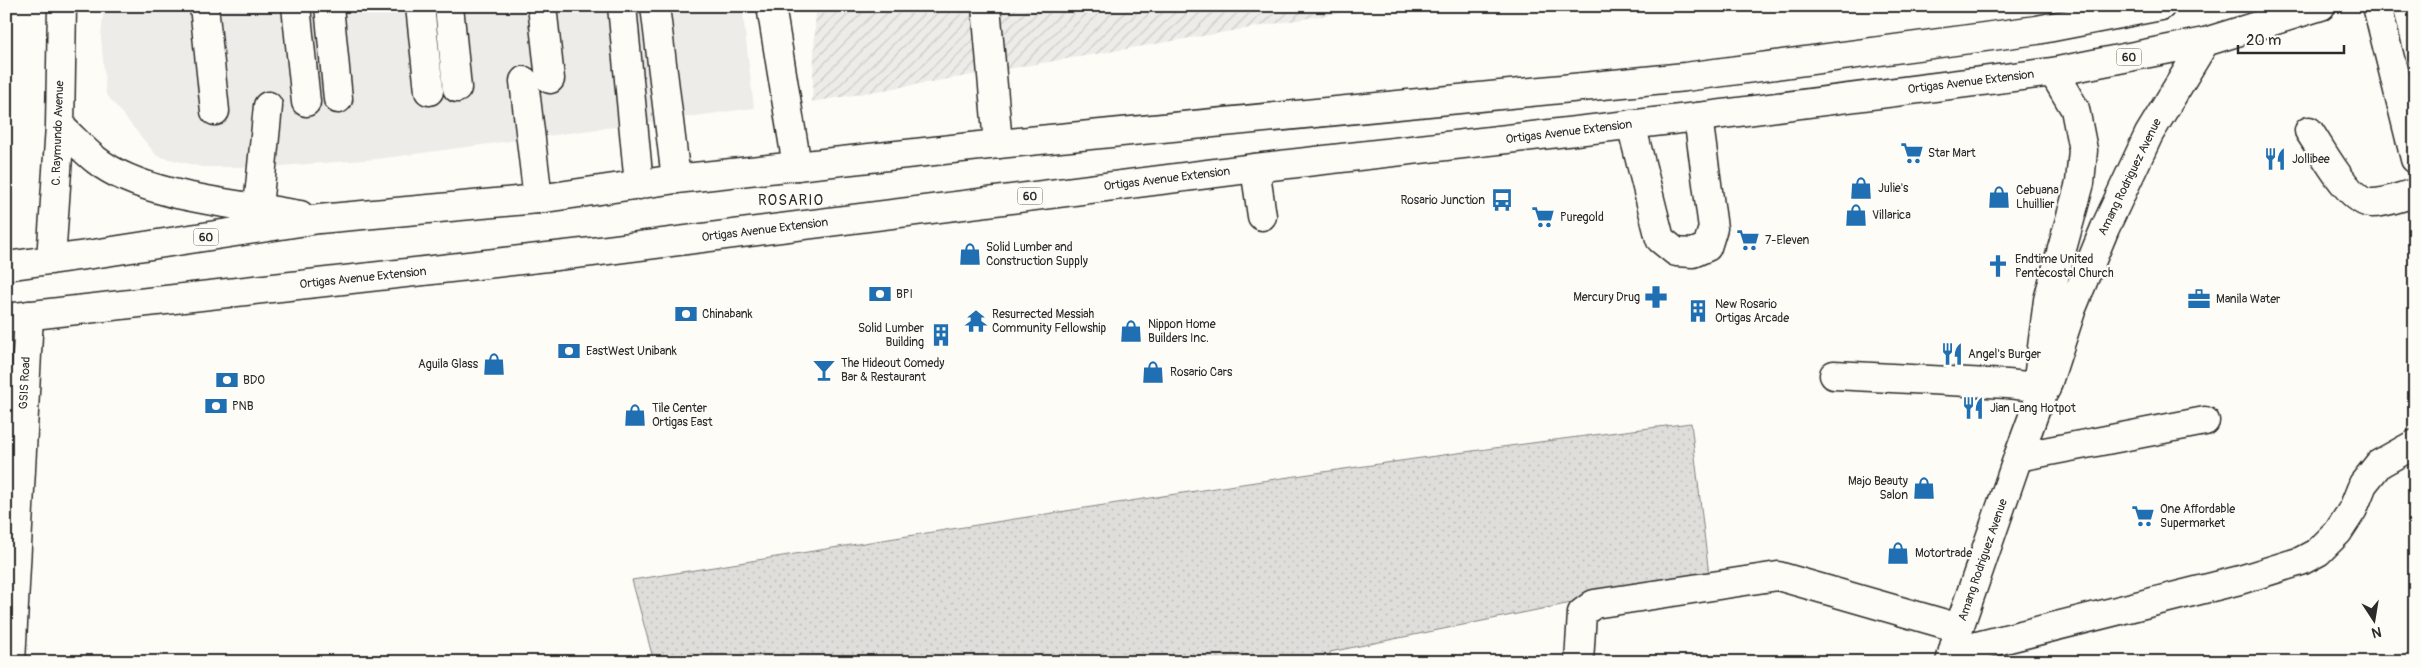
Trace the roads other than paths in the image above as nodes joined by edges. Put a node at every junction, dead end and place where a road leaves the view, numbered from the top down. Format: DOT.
graph roads {
  1 [pos="62,6"];
  2 [pos="204,6"];
  3 [pos="296,6"];
  4 [pos="330,6"];
  5 [pos="420,6"];
  6 [pos="449,6"];
  7 [pos="542,6"];
  8 [pos="622,6"];
  9 [pos="655,6"];
  10 [pos="771,6"];
  11 [pos="986,6"];
  12 [pos="2161,6"];
  13 [pos="2321,6"];
  14 [pos="2377,6"];
  15 [pos="2205,42"];
  16 [pos="2053,72"];
  17 [pos="456,88"];
  18 [pos="430,91"];
  19 [pos="338,99"];
  20 [pos="306,102"];
  21 [pos="268,106"];
  22 [pos="215,111"];
  23 [pos="1698,117"];
  24 [pos="1631,124"];
  25 [pos="60,126"];
  26 [pos="2309,131"];
  27 [pos="998,144"];
  28 [pos="2415,159"];
  29 [pos="797,166"];
  30 [pos="1254,168"];
  31 [pos="676,179"];
  32 [pos="639,185"];
  33 [pos="2415,193"];
  34 [pos="538,199"];
  35 [pos="258,207"];
  36 [pos="1262,216"];
  37 [pos="319,219"];
  38 [pos="51,260"];
  39 [pos="6,266"];
  40 [pos="18,316"];
  41 [pos="1834,375"];
  42 [pos="2041,392"];
  43 [pos="2205,421"];
  44 [pos="2415,444"];
  45 [pos="2018,457"];
  46 [pos="1954,647"];
  47 [pos="12,662"];
  48 [pos="1580,662"];
  1 -- 25 [label="main road, C. Raymundo Avenue"];
  2 -- 22 [label="main road"];
  3 -- 20 [label="main road"];
  4 -- 19 [label="main road"];
  5 -- 18 [label="main road"];
  6 -- 17 [label="main road"];
  7 -- 34 [label="main road"];
  8 -- 32 [label="main road"];
  9 -- 31 [label="main road"];
  10 -- 29 [label="main road"];
  11 -- 27 [label="main road"];
  12 -- 27 [label="main road, 60"];
  13 -- 15 [label="main road, Ortigas Avenue Extension / 60"];
  14 -- 28 [label="main road"];
  15 -- 16 [label="main road, Ortigas Avenue Extension / 60"];
  15 -- 42 [label="main road, Amang Rodriguez Avenue"];
  16 -- 23 [label="main road, Ortigas Avenue Extension / 60"];
  16 -- 42 [label="main road, Amang Rodriguez Avenue"];
  21 -- 35 [label="main road"];
  23 -- 24 [label="main road, Ortigas Avenue Extension / 60"];
  23 -- 24 [label="main road"];
  24 -- 30 [label="main road, Ortigas Avenue Extension / 60"];
  25 -- 35 [label="main road"];
  25 -- 38 [label="main road, C. Raymundo Avenue"];
  26 -- 33 [label="main road"];
  27 -- 29 [label="main road, 60"];
  29 -- 31 [label="main road, 60"];
  30 -- 36 [label="main road"];
  30 -- 40 [label="main road, Ortigas Avenue Extension / 60"];
  31 -- 32 [label="main road, 60"];
  32 -- 34 [label="main road, 60"];
  34 -- 37 [label="main road, 60"];
  35 -- 37 [label="main road"];
  37 -- 38 [label="main road, 60"];
  38 -- 39 [label="main road, 60"];
  40 -- 47 [label="main road, GSIS Road"];
  41 -- 42 [label="main road"];
  42 -- 45 [label="main road, Amang Rodriguez Avenue"];
  43 -- 45 [label="main road"];
  44 -- 46 [label="main road"];
  45 -- 46 [label="main road, Amang Rodriguez Avenue"];
  46 -- 48 [label="main road"];
}
